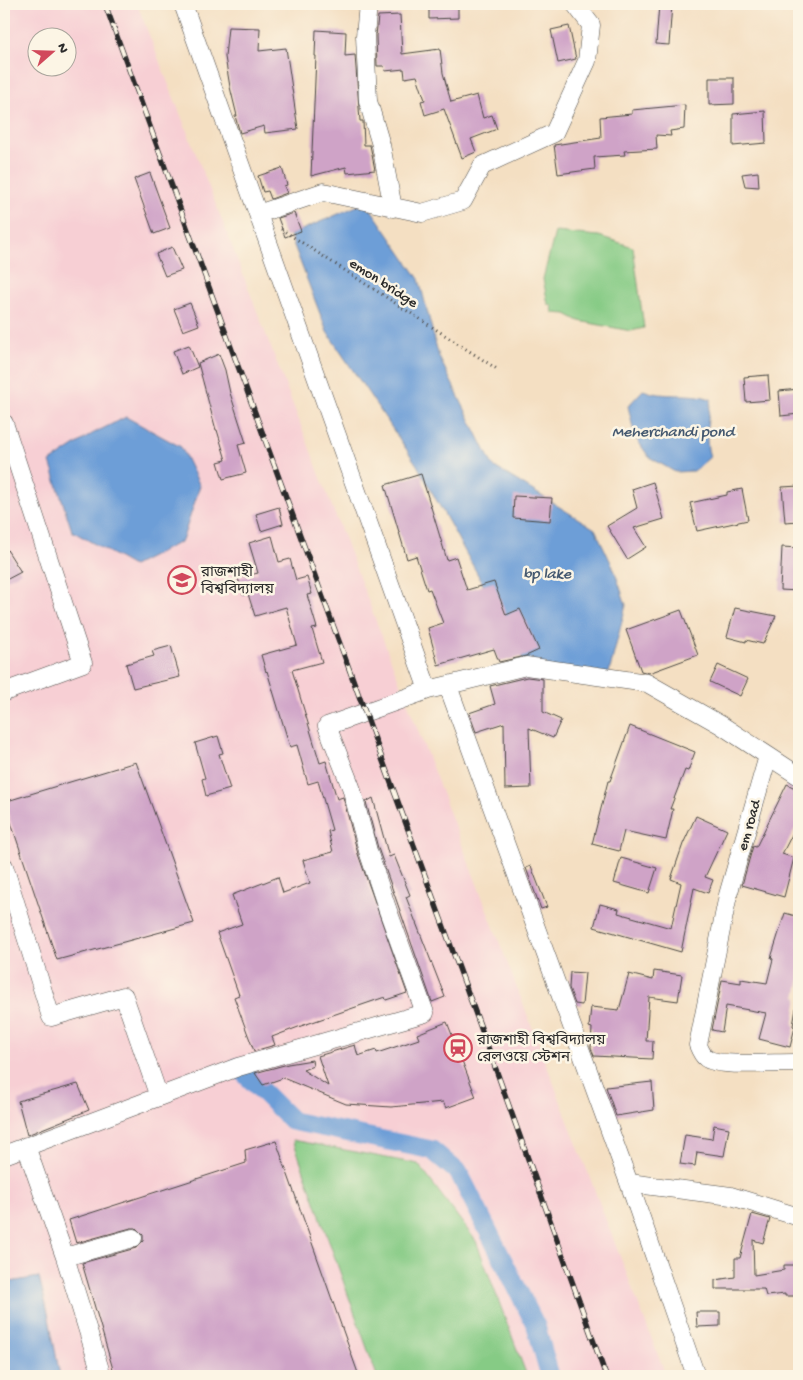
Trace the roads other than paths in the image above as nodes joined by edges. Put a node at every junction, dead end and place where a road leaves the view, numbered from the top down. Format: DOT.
graph roads {
  1 [pos="183,4"];
  2 [pos="368,4"];
  3 [pos="575,4"];
  4 [pos="393,208"];
  5 [pos="258,214"];
  6 [pos="4,423"];
  7 [pos="448,686"];
  8 [pos="428,690"];
  9 [pos="4,692"];
  10 [pos="768,756"];
  11 [pos="799,776"];
  12 [pos="4,866"];
  13 [pos="799,1064"];
  14 [pos="159,1097"];
  15 [pos="26,1146"];
  16 [pos="4,1155"];
  17 [pos="629,1183"];
  18 [pos="799,1217"];
  19 [pos="133,1238"];
  20 [pos="65,1257"];
  21 [pos="102,1376"];
  22 [pos="696,1376"];
  1 -- 5 [label="street"];
  2 -- 4 [label="street"];
  3 -- 4 [label="street"];
  4 -- 5 [label="street"];
  5 -- 8 [label="street"];
  6 -- 9 [label="street"];
  7 -- 8 [label="street"];
  7 -- 10 [label="street"];
  7 -- 17 [label="street"];
  8 -- 14 [label="street"];
  10 -- 11 [label="street"];
  10 -- 13 [label="street, em road"];
  12 -- 14 [label="street"];
  14 -- 15 [label="street"];
  15 -- 16 [label="street"];
  15 -- 20 [label="street"];
  17 -- 18 [label="street"];
  17 -- 22 [label="street"];
  19 -- 20 [label="street"];
  20 -- 21 [label="street"];
}
